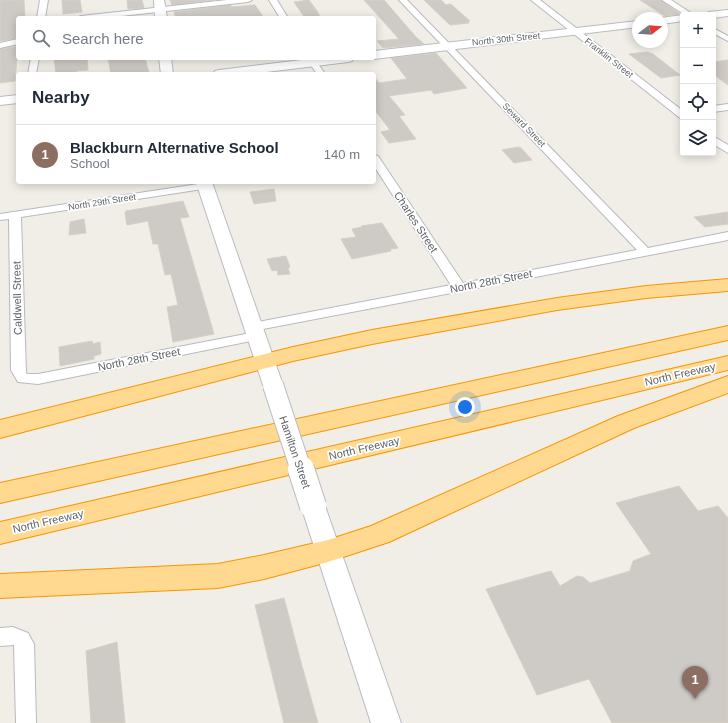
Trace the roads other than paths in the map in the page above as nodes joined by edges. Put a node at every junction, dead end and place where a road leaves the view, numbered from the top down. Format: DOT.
graph roads {
  1 [pos="44,0"];
  2 [pos="248,0"];
  3 [pos="273,0"];
  4 [pos="403,0"];
  5 [pos="535,0"];
  6 [pos="666,0"];
  7 [pos="160,9"];
  8 [pos="685,12"];
  9 [pos="728,13"];
  10 [pos="716,14"];
  11 [pos="41,16"];
  12 [pos="99,16"];
  13 [pos="283,16"];
  14 [pos="680,18"];
  15 [pos="668,20"];
  16 [pos="632,25"];
  17 [pos="576,32"];
  18 [pos="716,32"];
  19 [pos="728,39"];
  20 [pos="16,42"];
  21 [pos="0,46"];
  22 [pos="448,46"];
  23 [pos="376,55"];
  24 [pos="35,60"];
  25 [pos="165,60"];
  26 [pos="312,60"];
  27 [pos="32,72"];
  28 [pos="167,72"];
  29 [pos="232,72"];
  30 [pos="320,72"];
  31 [pos="16,99"];
  32 [pos="0,101"];
  33 [pos="728,107"];
  34 [pos="716,109"];
  35 [pos="680,112"];
  36 [pos="716,141"];
  37 [pos="728,150"];
  38 [pos="376,161"];
  39 [pos="204,184"];
  40 [pos="15,215"];
  41 [pos="0,217"];
  42 [pos="728,236"];
  43 [pos="646,251"];
  44 [pos="728,285"];
  45 [pos="459,287"];
  46 [pos="255,331"];
  47 [pos="728,332"];
  48 [pos="265,362"];
  49 [pos="728,363"];
  50 [pos="23,378"];
  51 [pos="728,384"];
  52 [pos="0,429"];
  53 [pos="0,492"];
  54 [pos="0,533"];
  55 [pos="328,551"];
  56 [pos="0,586"];
  57 [pos="0,637"];
  58 [pos="26,723"];
  59 [pos="386,723"];
  1 -- 11 [label="street"];
  2 -- 7 [label="street"];
  3 -- 13 [label="street"];
  4 -- 22 [label="street, Seward Street"];
  5 -- 17 [label="street, Franklin Street"];
  6 -- 8 [label="street"];
  7 -- 12 [label="street"];
  9 -- 10 [label="main road"];
  14 -- 15 [label="main road"];
  16 -- 17 [label="main road, North 30th Street"];
  17 -- 22 [label="main road, North 30th Street"];
  17 -- 35 [label="street, Franklin Street"];
  18 -- 19 [label="street"];
  20 -- 21 [label="street"];
  22 -- 23 [label="main road, North 30th Street"];
  22 -- 43 [label="street, Seward Street"];
  24 -- 27 [label="street"];
  25 -- 28 [label="main road"];
  26 -- 29 [label="main road"];
  26 -- 30 [label="street"];
  31 -- 32 [label="main road"];
  33 -- 34 [label="street"];
  36 -- 37 [label="street"];
  38 -- 45 [label="street, Charles Street"];
  39 -- 40 [label="street, North 29th Street"];
  39 -- 46 [label="main road, Hamilton Street"];
  40 -- 41 [label="street, North 29th Street"];
  40 -- 50 [label="street, Caldwell Street"];
  42 -- 43 [label="street, North 28th Street"];
  43 -- 45 [label="street, North 28th Street"];
  44 -- 48 [label="highway"];
  45 -- 46 [label="street, North 28th Street"];
  46 -- 48 [label="main road, Hamilton Street"];
  46 -- 50 [label="street, North 28th Street"];
  47 -- 53 [label="highway"];
  48 -- 52 [label="highway"];
  48 -- 55 [label="main road, Hamilton Street, bridge"];
  49 -- 54 [label="highway, North Freeway"];
  51 -- 55 [label="highway"];
  55 -- 56 [label="highway"];
  55 -- 59 [label="main road, Hamilton Street"];
  57 -- 58 [label="street"];
}
